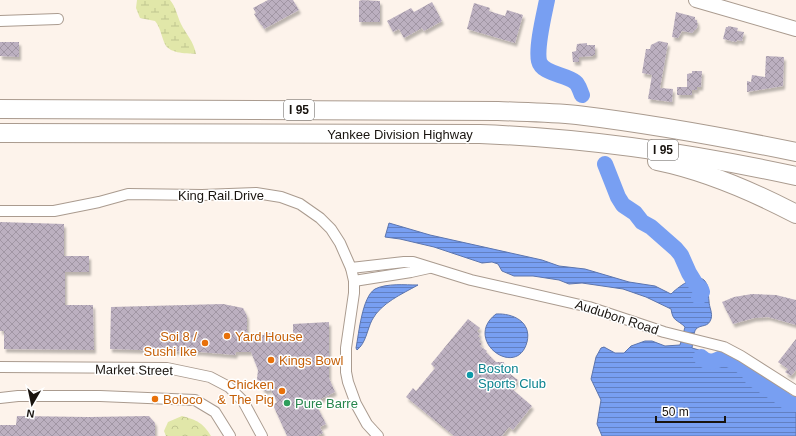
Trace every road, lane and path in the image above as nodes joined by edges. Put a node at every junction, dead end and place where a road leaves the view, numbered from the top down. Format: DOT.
graph roads {
  1 [pos="696,0"];
  2 [pos="58,19"];
  3 [pos="0,21"];
  4 [pos="796,29"];
  5 [pos="3,108"];
  6 [pos="0,133"];
  7 [pos="529,136"];
  8 [pos="796,152"];
  9 [pos="796,176"];
  10 [pos="0,211"];
  11 [pos="796,214"];
  12 [pos="351,268"];
  13 [pos="429,268"];
  14 [pos="354,281"];
  15 [pos="0,367"];
  16 [pos="796,391"];
  17 [pos="0,398"];
  18 [pos="230,436"];
  19 [pos="262,436"];
  20 [pos="378,436"];
  1 -- 4 [label="main road"];
  2 -- 3 [label="street"];
  5 -- 8 [label="highway, Yankee Division Highway / I 95"];
  6 -- 7 [label="highway, Yankee Division Highway / I 95"];
  7 -- 9 [label="highway, Yankee Division Highway / I 95"];
  7 -- 11 [label="highway"];
  10 -- 12 [label="street, King Rail Drive"];
  12 -- 13 [label="street, Audubon Road"];
  12 -- 14 [label="street, King Rail Drive"];
  13 -- 14 [label="street, Audubon Road"];
  13 -- 16 [label="street, Audubon Road"];
  14 -- 20 [label="street, King Rail Drive"];
  15 -- 19 [label="street, Market Street"];
  17 -- 18 [label="street, Market Street"];
}
